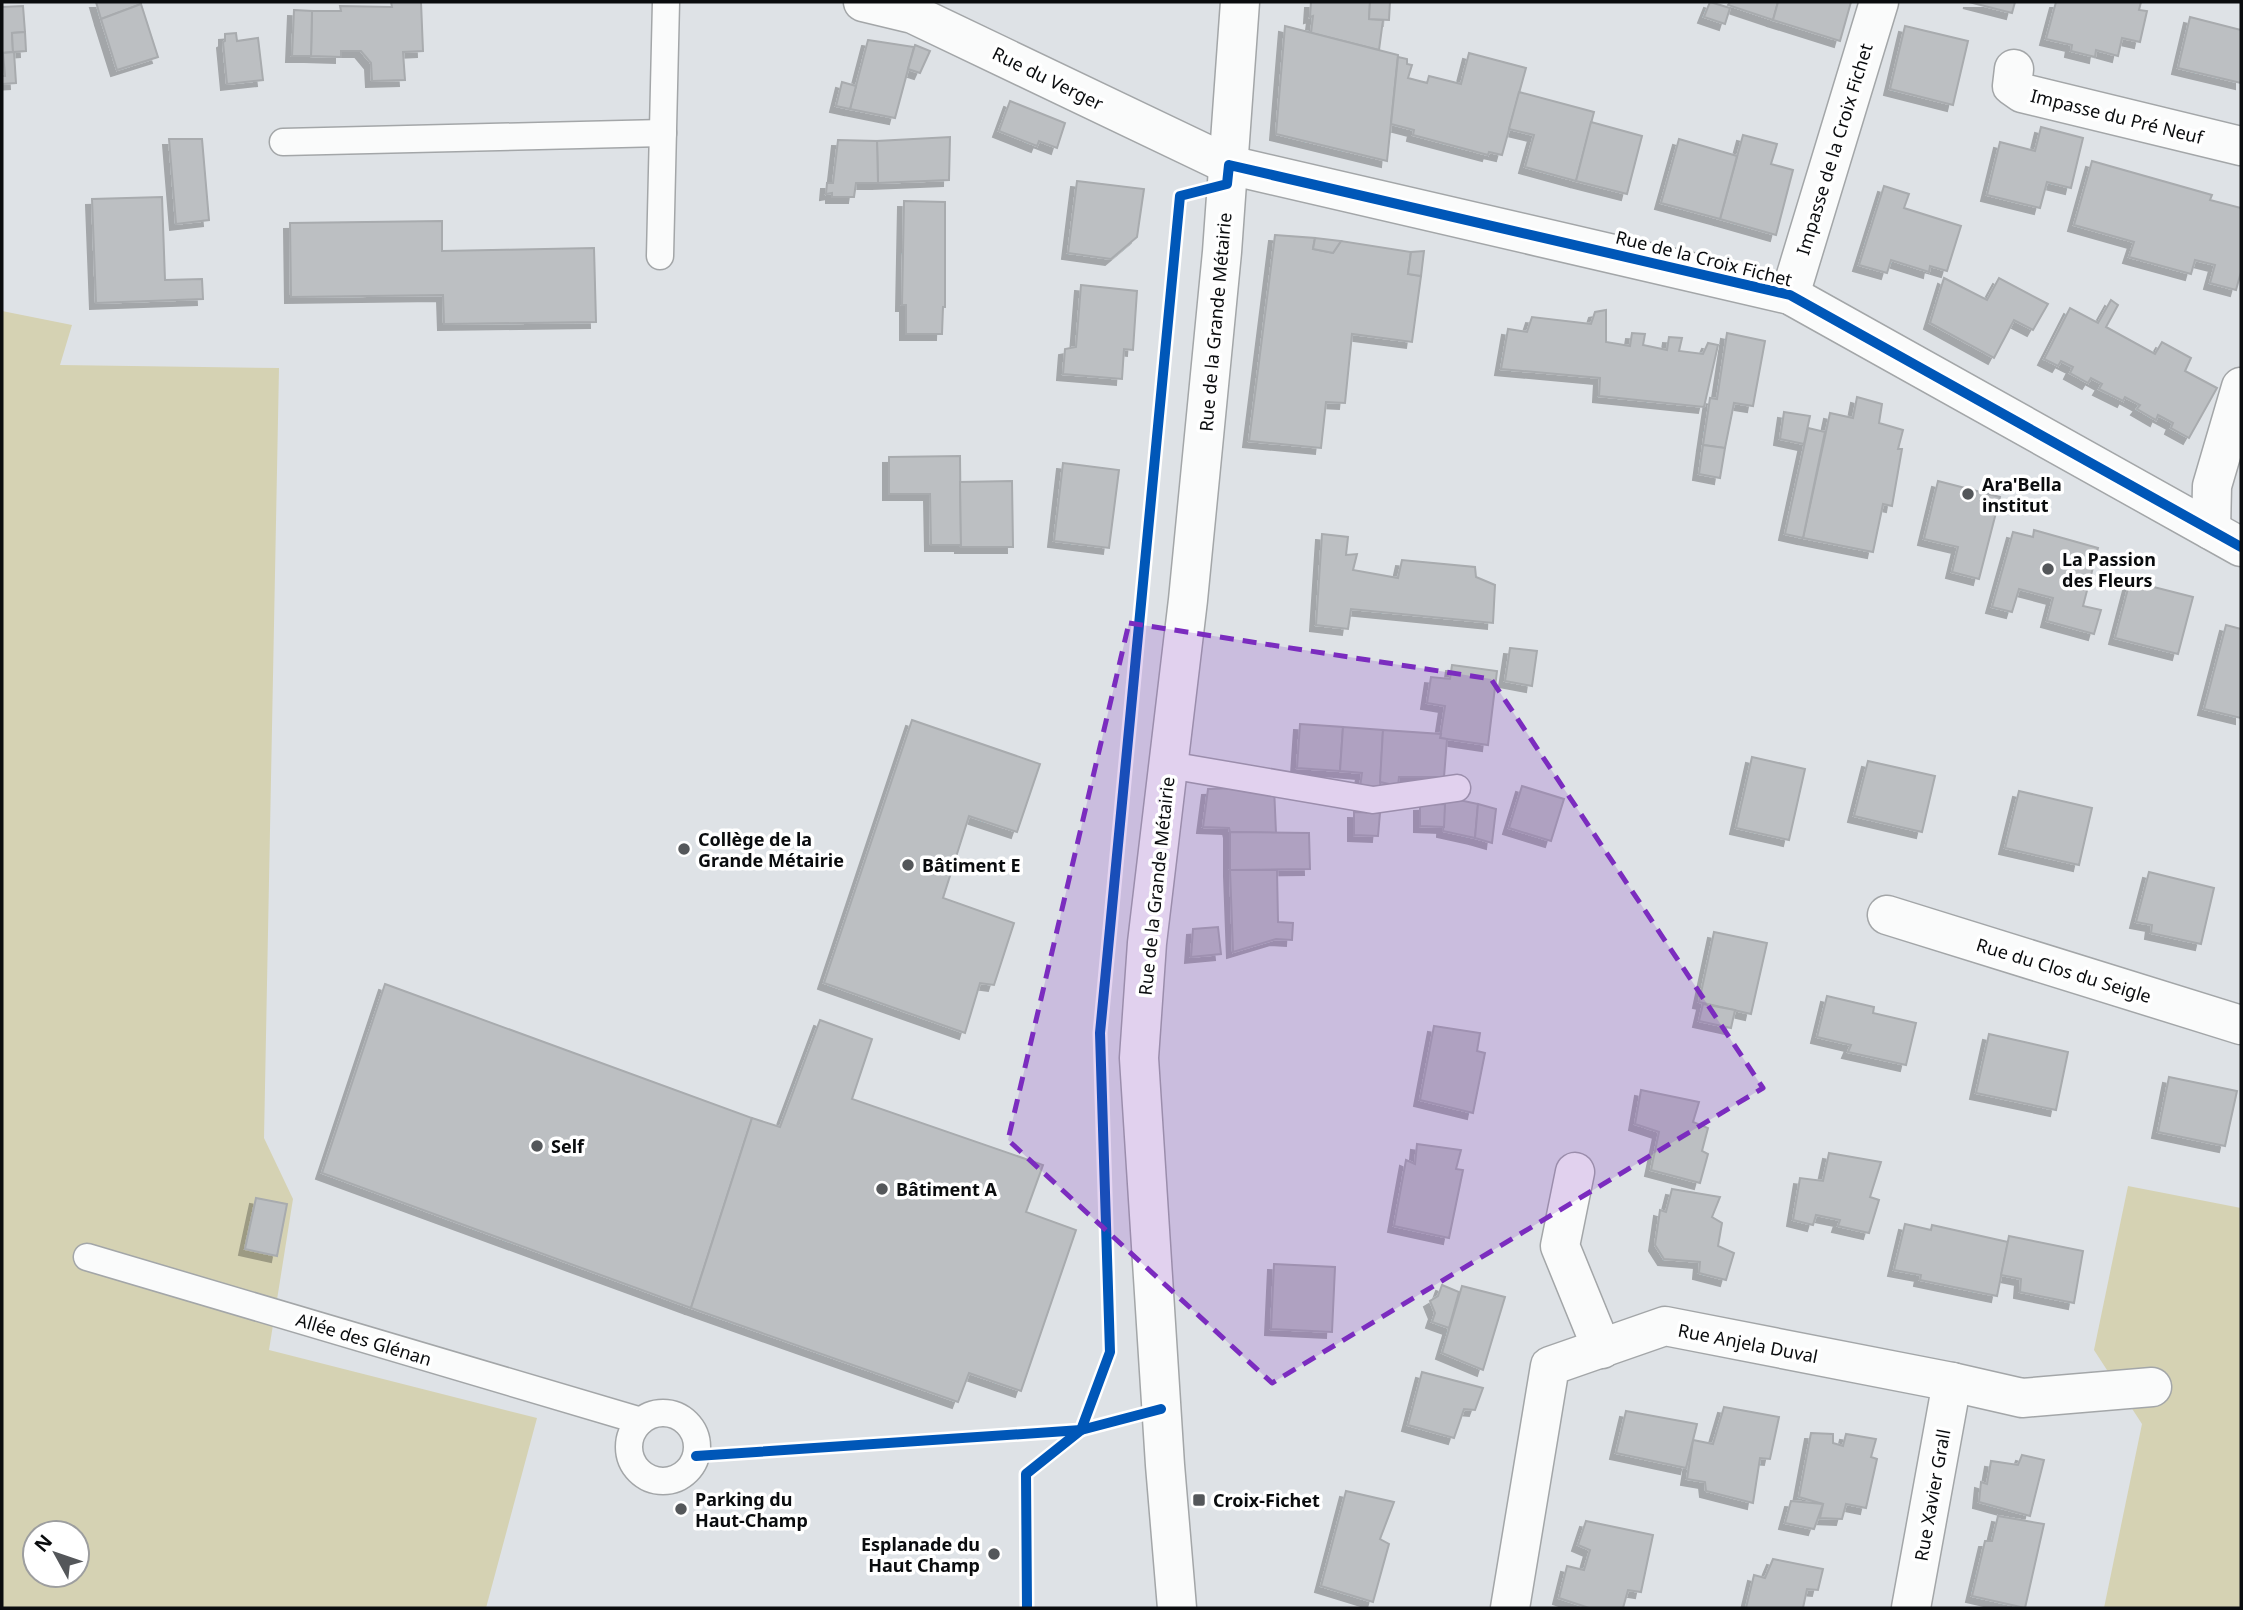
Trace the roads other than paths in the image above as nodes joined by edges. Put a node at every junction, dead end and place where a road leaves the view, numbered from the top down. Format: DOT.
graph roads {
  1 [pos="666,2"];
  2 [pos="863,2"];
  3 [pos="1240,2"];
  4 [pos="1879,2"];
  5 [pos="914,8"];
  6 [pos="2014,69"];
  7 [pos="663,133"];
  8 [pos="283,142"];
  9 [pos="2241,146"];
  10 [pos="1229,165"];
  11 [pos="660,256"];
  12 [pos="1790,295"];
  13 [pos="2241,387"];
  14 [pos="2226,538"];
  15 [pos="1168,765"];
  16 [pos="1457,788"];
  17 [pos="1886,915"];
  18 [pos="2241,1025"];
  19 [pos="1575,1172"];
  20 [pos="87,1257"];
  21 [pos="1602,1349"];
  22 [pos="1952,1382"];
  23 [pos="2152,1387"];
  24 [pos="641,1422"];
  25 [pos="1177,1608"];
  26 [pos="1510,1608"];
  27 [pos="1911,1608"];
  1 -- 7 [label="lane"];
  2 -- 5 [label="street, Rue du Verger"];
  3 -- 10 [label="street, Rue de la Grande Métairie"];
  4 -- 12 [label="street, Impasse de la Croix Fichet"];
  5 -- 10 [label="street, Rue du Verger"];
  6 -- 9 [label="street, Impasse du Pré Neuf"];
  7 -- 8 [label="lane"];
  7 -- 11 [label="lane"];
  10 -- 12 [label="street, Rue de la Croix Fichet"];
  10 -- 15 [label="street, Rue de la Grande Métairie"];
  12 -- 14 [label="street, Rue de la Croix Fichet"];
  13 -- 14 [label="street"];
  15 -- 16 [label="lane"];
  15 -- 25 [label="street, Rue de la Grande Métairie"];
  17 -- 18 [label="street, Rue du Clos du Seigle"];
  19 -- 21 [label="street"];
  20 -- 24 [label="lane, Allée des Glénan"];
  21 -- 22 [label="street, Rue Anjela Duval"];
  21 -- 26 [label="street, Rue Anjela Duval"];
  22 -- 23 [label="street, Rue Anjela Duval"];
  22 -- 27 [label="street, Rue Xavier Grall"];
}
